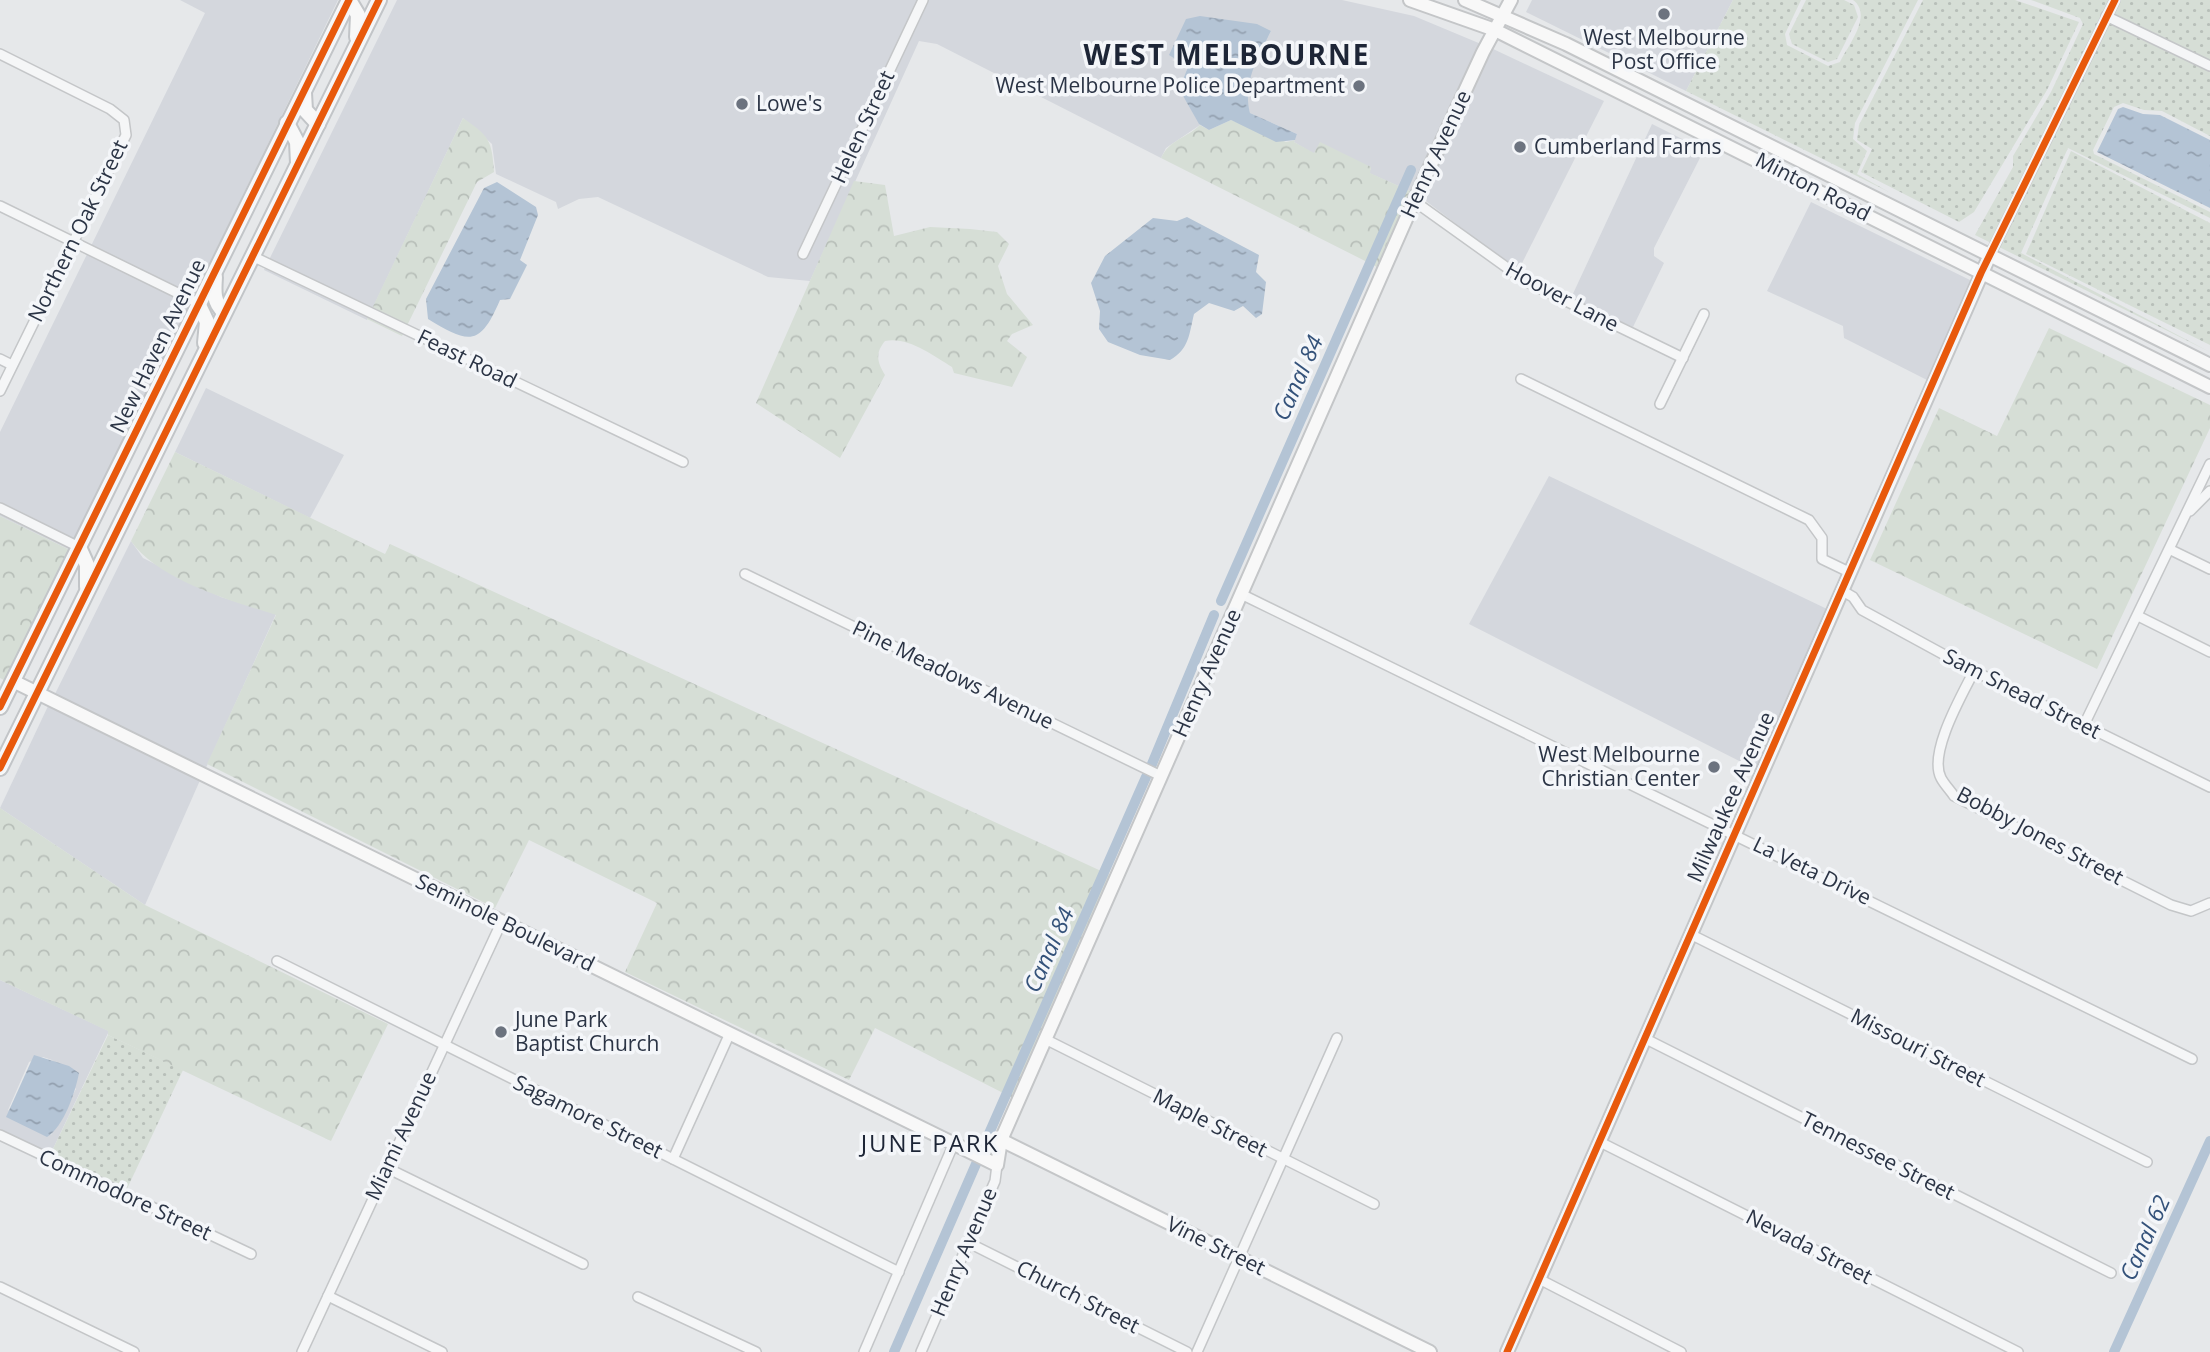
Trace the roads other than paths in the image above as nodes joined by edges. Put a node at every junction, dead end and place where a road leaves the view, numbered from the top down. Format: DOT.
graph roads {
  1 [pos="349,0"];
  2 [pos="923,0"];
  3 [pos="1410,0"];
  4 [pos="1465,0"];
  5 [pos="1511,0"];
  6 [pos="2115,0"];
  7 [pos="373,4"];
  8 [pos="1503,15"];
  9 [pos="2106,16"];
  10 [pos="1495,30"];
  11 [pos="356,46"];
  12 [pos="0,54"];
  13 [pos="2210,66"];
  14 [pos="303,91"];
  15 [pos="288,123"];
  16 [pos="318,124"];
  17 [pos="298,164"];
  18 [pos="1414,201"];
  19 [pos="0,206"];
  20 [pos="74,242"];
  21 [pos="803,254"];
  22 [pos="252,256"];
  23 [pos="1989,257"];
  24 [pos="216,268"];
  25 [pos="1981,273"];
  26 [pos="198,303"];
  27 [pos="224,313"];
  28 [pos="1704,314"];
  29 [pos="204,355"];
  30 [pos="1683,358"];
  31 [pos="0,359"];
  32 [pos="12,365"];
  33 [pos="2210,365"];
  34 [pos="1521,379"];
  35 [pos="2210,387"];
  36 [pos="0,391"];
  37 [pos="1660,404"];
  38 [pos="683,462"];
  39 [pos="2210,464"];
  40 [pos="2207,480"];
  41 [pos="2210,491"];
  42 [pos="0,508"];
  43 [pos="2190,510"];
  44 [pos="79,547"];
  45 [pos="2171,550"];
  46 [pos="2210,569"];
  47 [pos="1849,572"];
  48 [pos="746,574"];
  49 [pos="1841,590"];
  50 [pos="87,592"];
  51 [pos="1241,594"];
  52 [pos="2138,616"];
  53 [pos="2210,652"];
  54 [pos="1974,671"];
  55 [pos="13,681"];
  56 [pos="37,693"];
  57 [pos="0,707"];
  58 [pos="2084,725"];
  59 [pos="0,768"];
  60 [pos="1161,776"];
  61 [pos="2210,787"];
  62 [pos="1735,833"];
  63 [pos="2210,904"];
  64 [pos="502,921"];
  65 [pos="1690,933"];
  66 [pos="277,961"];
  67 [pos="730,1033"];
  68 [pos="1337,1038"];
  69 [pos="1646,1039"];
  70 [pos="1047,1040"];
  71 [pos="444,1042"];
  72 [pos="2192,1059"];
  73 [pos="0,1135"];
  74 [pos="1001,1140"];
  75 [pos="1600,1142"];
  76 [pos="954,1143"];
  77 [pos="673,1159"];
  78 [pos="1284,1159"];
  79 [pos="2147,1162"];
  80 [pos="997,1165"];
  81 [pos="387,1168"];
  82 [pos="1374,1204"];
  83 [pos="969,1243"];
  84 [pos="251,1254"];
  85 [pos="1239,1257"];
  86 [pos="583,1264"];
  87 [pos="900,1272"];
  88 [pos="2111,1273"];
  89 [pos="1539,1279"];
  90 [pos="0,1287"];
  91 [pos="328,1296"];
  92 [pos="638,1297"];
  93 [pos="134,1352"];
  94 [pos="302,1352"];
  95 [pos="442,1352"];
  96 [pos="756,1352"];
  97 [pos="864,1352"];
  98 [pos="921,1352"];
  99 [pos="1187,1352"];
  100 [pos="1196,1352"];
  101 [pos="1430,1352"];
  102 [pos="1507,1352"];
  103 [pos="1681,1352"];
  104 [pos="2018,1352"];
  1 -- 11 [label="main road"];
  1 -- 14 [label="main road, New Haven Avenue"];
  2 -- 21 [label="street, Helen Street"];
  3 -- 10 [label="street, Minton Road"];
  4 -- 8 [label="street, Minton Road"];
  5 -- 8 [label="street, Henry Avenue"];
  6 -- 9 [label="street"];
  7 -- 11 [label="main road"];
  8 -- 10 [label="street, Henry Avenue"];
  8 -- 23 [label="street, Minton Road"];
  9 -- 13 [label="street"];
  9 -- 23 [label="street"];
  10 -- 18 [label="street, Henry Avenue"];
  10 -- 25 [label="street, Minton Road"];
  11 -- 16 [label="main road"];
  12 -- 20 [label="street, Northern Oak Street"];
  14 -- 15 [label="main road, New Haven Avenue"];
  14 -- 16 [label="main road"];
  15 -- 17 [label="main road"];
  15 -- 24 [label="main road, New Haven Avenue"];
  16 -- 17 [label="main road"];
  17 -- 22 [label="main road"];
  18 -- 30 [label="street, Hoover Lane"];
  18 -- 51 [label="street, Henry Avenue"];
  19 -- 20 [label="street"];
  20 -- 26 [label="street"];
  20 -- 32 [label="street, Northern Oak Street"];
  22 -- 27 [label="main road"];
  22 -- 38 [label="street, Feast Road"];
  23 -- 25 [label="street, Milwaukee Avenue"];
  23 -- 33 [label="street, Minton Road"];
  24 -- 26 [label="main road, New Haven Avenue"];
  24 -- 27 [label="main road"];
  25 -- 35 [label="street, Minton Road"];
  25 -- 47 [label="street, Milwaukee Avenue"];
  26 -- 29 [label="main road"];
  26 -- 44 [label="main road, New Haven Avenue"];
  27 -- 29 [label="main road"];
  28 -- 30 [label="street"];
  29 -- 50 [label="main road"];
  30 -- 37 [label="street"];
  31 -- 32 [label="street"];
  32 -- 36 [label="street, Northern Oak Street"];
  34 -- 47 [label="street"];
  39 -- 40 [label="street"];
  40 -- 43 [label="street"];
  41 -- 43 [label="street"];
  42 -- 44 [label="street"];
  43 -- 45 [label="street"];
  44 -- 50 [label="main road"];
  44 -- 55 [label="main road, New Haven Avenue"];
  45 -- 46 [label="street"];
  45 -- 52 [label="street"];
  47 -- 49 [label="street, Milwaukee Avenue"];
  48 -- 60 [label="street, Pine Meadows Avenue"];
  49 -- 54 [label="street, Sam Snead Street"];
  49 -- 62 [label="street, Milwaukee Avenue"];
  50 -- 56 [label="main road"];
  51 -- 60 [label="street, Henry Avenue"];
  51 -- 62 [label="street, La Veta Drive"];
  52 -- 53 [label="street"];
  52 -- 58 [label="street"];
  54 -- 58 [label="street, Sam Snead Street"];
  54 -- 63 [label="street, Bobby Jones Street"];
  55 -- 56 [label="street, Seminole Boulevard"];
  55 -- 57 [label="main road, New Haven Avenue"];
  56 -- 59 [label="main road"];
  56 -- 64 [label="street, Seminole Boulevard"];
  58 -- 61 [label="street, Sam Snead Street"];
  60 -- 70 [label="street, Henry Avenue"];
  62 -- 65 [label="street, Milwaukee Avenue"];
  62 -- 72 [label="street, La Veta Drive"];
  64 -- 67 [label="street, Seminole Boulevard"];
  64 -- 71 [label="street, Miami Avenue"];
  65 -- 69 [label="street, Milwaukee Avenue"];
  65 -- 79 [label="street, Missouri Street"];
  66 -- 71 [label="street, Sagamore Street"];
  67 -- 76 [label="street, Seminole Boulevard"];
  67 -- 77 [label="street"];
  68 -- 78 [label="street"];
  69 -- 75 [label="street, Milwaukee Avenue"];
  69 -- 88 [label="street, Tennessee Street"];
  70 -- 74 [label="street, Henry Avenue"];
  70 -- 78 [label="street, Maple Street"];
  71 -- 77 [label="street, Sagamore Street"];
  71 -- 81 [label="street, Miami Avenue"];
  73 -- 84 [label="street, Commodore Street"];
  74 -- 80 [label="street, Henry Avenue"];
  74 -- 85 [label="street, Vine Street"];
  75 -- 89 [label="street, Milwaukee Avenue"];
  75 -- 104 [label="street, Nevada Street"];
  76 -- 80 [label="street, Seminole Boulevard"];
  76 -- 87 [label="street"];
  77 -- 87 [label="street, Sagamore Street"];
  78 -- 82 [label="street, Maple Street"];
  78 -- 85 [label="street"];
  80 -- 83 [label="street, Henry Avenue"];
  81 -- 86 [label="street"];
  81 -- 91 [label="street, Miami Avenue"];
  83 -- 98 [label="street, Henry Avenue"];
  83 -- 99 [label="street, Church Street"];
  85 -- 100 [label="street"];
  85 -- 101 [label="street, Vine Street"];
  87 -- 97 [label="street"];
  89 -- 102 [label="street, Milwaukee Avenue"];
  89 -- 103 [label="street"];
  90 -- 93 [label="street"];
  91 -- 94 [label="street, Miami Avenue"];
  91 -- 95 [label="street"];
  92 -- 96 [label="street"];
}
